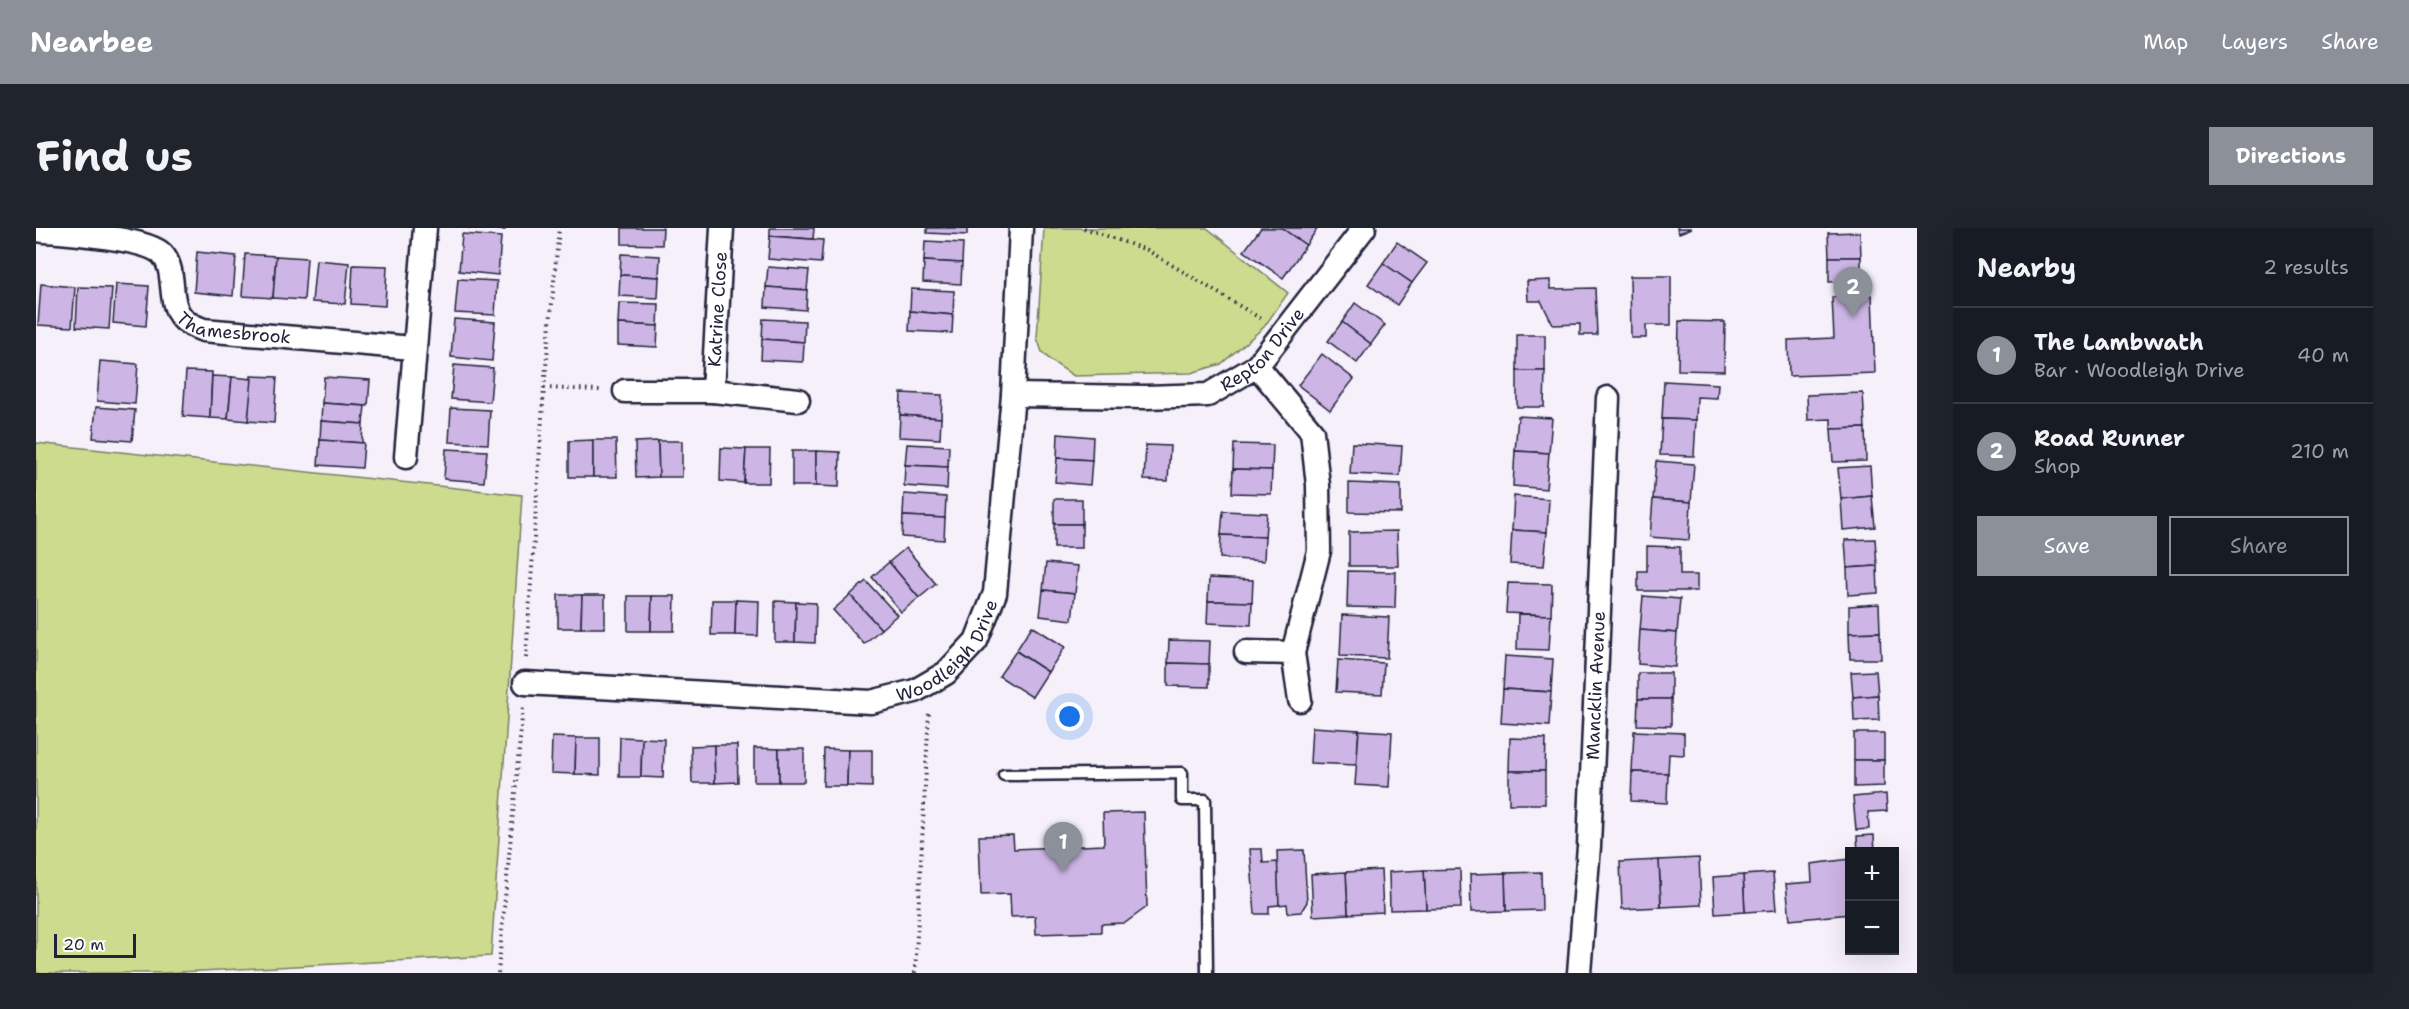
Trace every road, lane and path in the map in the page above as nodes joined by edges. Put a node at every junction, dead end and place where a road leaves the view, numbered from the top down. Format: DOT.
graph roads {
  1 [pos="425,228"];
  2 [pos="559,228"];
  3 [pos="722,228"];
  4 [pos="1021,228"];
  5 [pos="1084,228"];
  6 [pos="1364,228"];
  7 [pos="36,230"];
  8 [pos="1284,332"];
  9 [pos="413,348"];
  10 [pos="1257,366"];
  11 [pos="544,388"];
  12 [pos="625,391"];
  13 [pos="713,391"];
  14 [pos="1013,395"];
  15 [pos="1608,398"];
  16 [pos="798,400"];
  17 [pos="406,457"];
  18 [pos="1246,652"];
  19 [pos="1293,653"];
  20 [pos="525,683"];
  21 [pos="915,691"];
  22 [pos="1300,700"];
  23 [pos="1004,775"];
  24 [pos="498,973"];
  25 [pos="915,973"];
  26 [pos="1207,973"];
  27 [pos="1579,973"];
  1 -- 9 [label="street"];
  2 -- 11 [label="path"];
  3 -- 13 [label="street, Katrine Close"];
  4 -- 14 [label="street, Woodleigh Drive"];
  5 -- 8 [label="path"];
  6 -- 8 [label="street, Repton Drive"];
  7 -- 9 [label="street, Thamesbrook"];
  8 -- 10 [label="street, Repton Drive"];
  9 -- 17 [label="street"];
  10 -- 14 [label="street, Repton Drive"];
  10 -- 19 [label="street"];
  11 -- 12 [label="path"];
  11 -- 20 [label="path"];
  12 -- 13 [label="street, Katrine Close"];
  13 -- 16 [label="street, Katrine Close"];
  14 -- 21 [label="street, Woodleigh Drive"];
  15 -- 27 [label="street, Mancklin Avenue"];
  18 -- 19 [label="street"];
  19 -- 22 [label="street"];
  20 -- 21 [label="street, Woodleigh Drive"];
  20 -- 24 [label="path"];
  21 -- 25 [label="path"];
  23 -- 26 [label="lane"];
}
